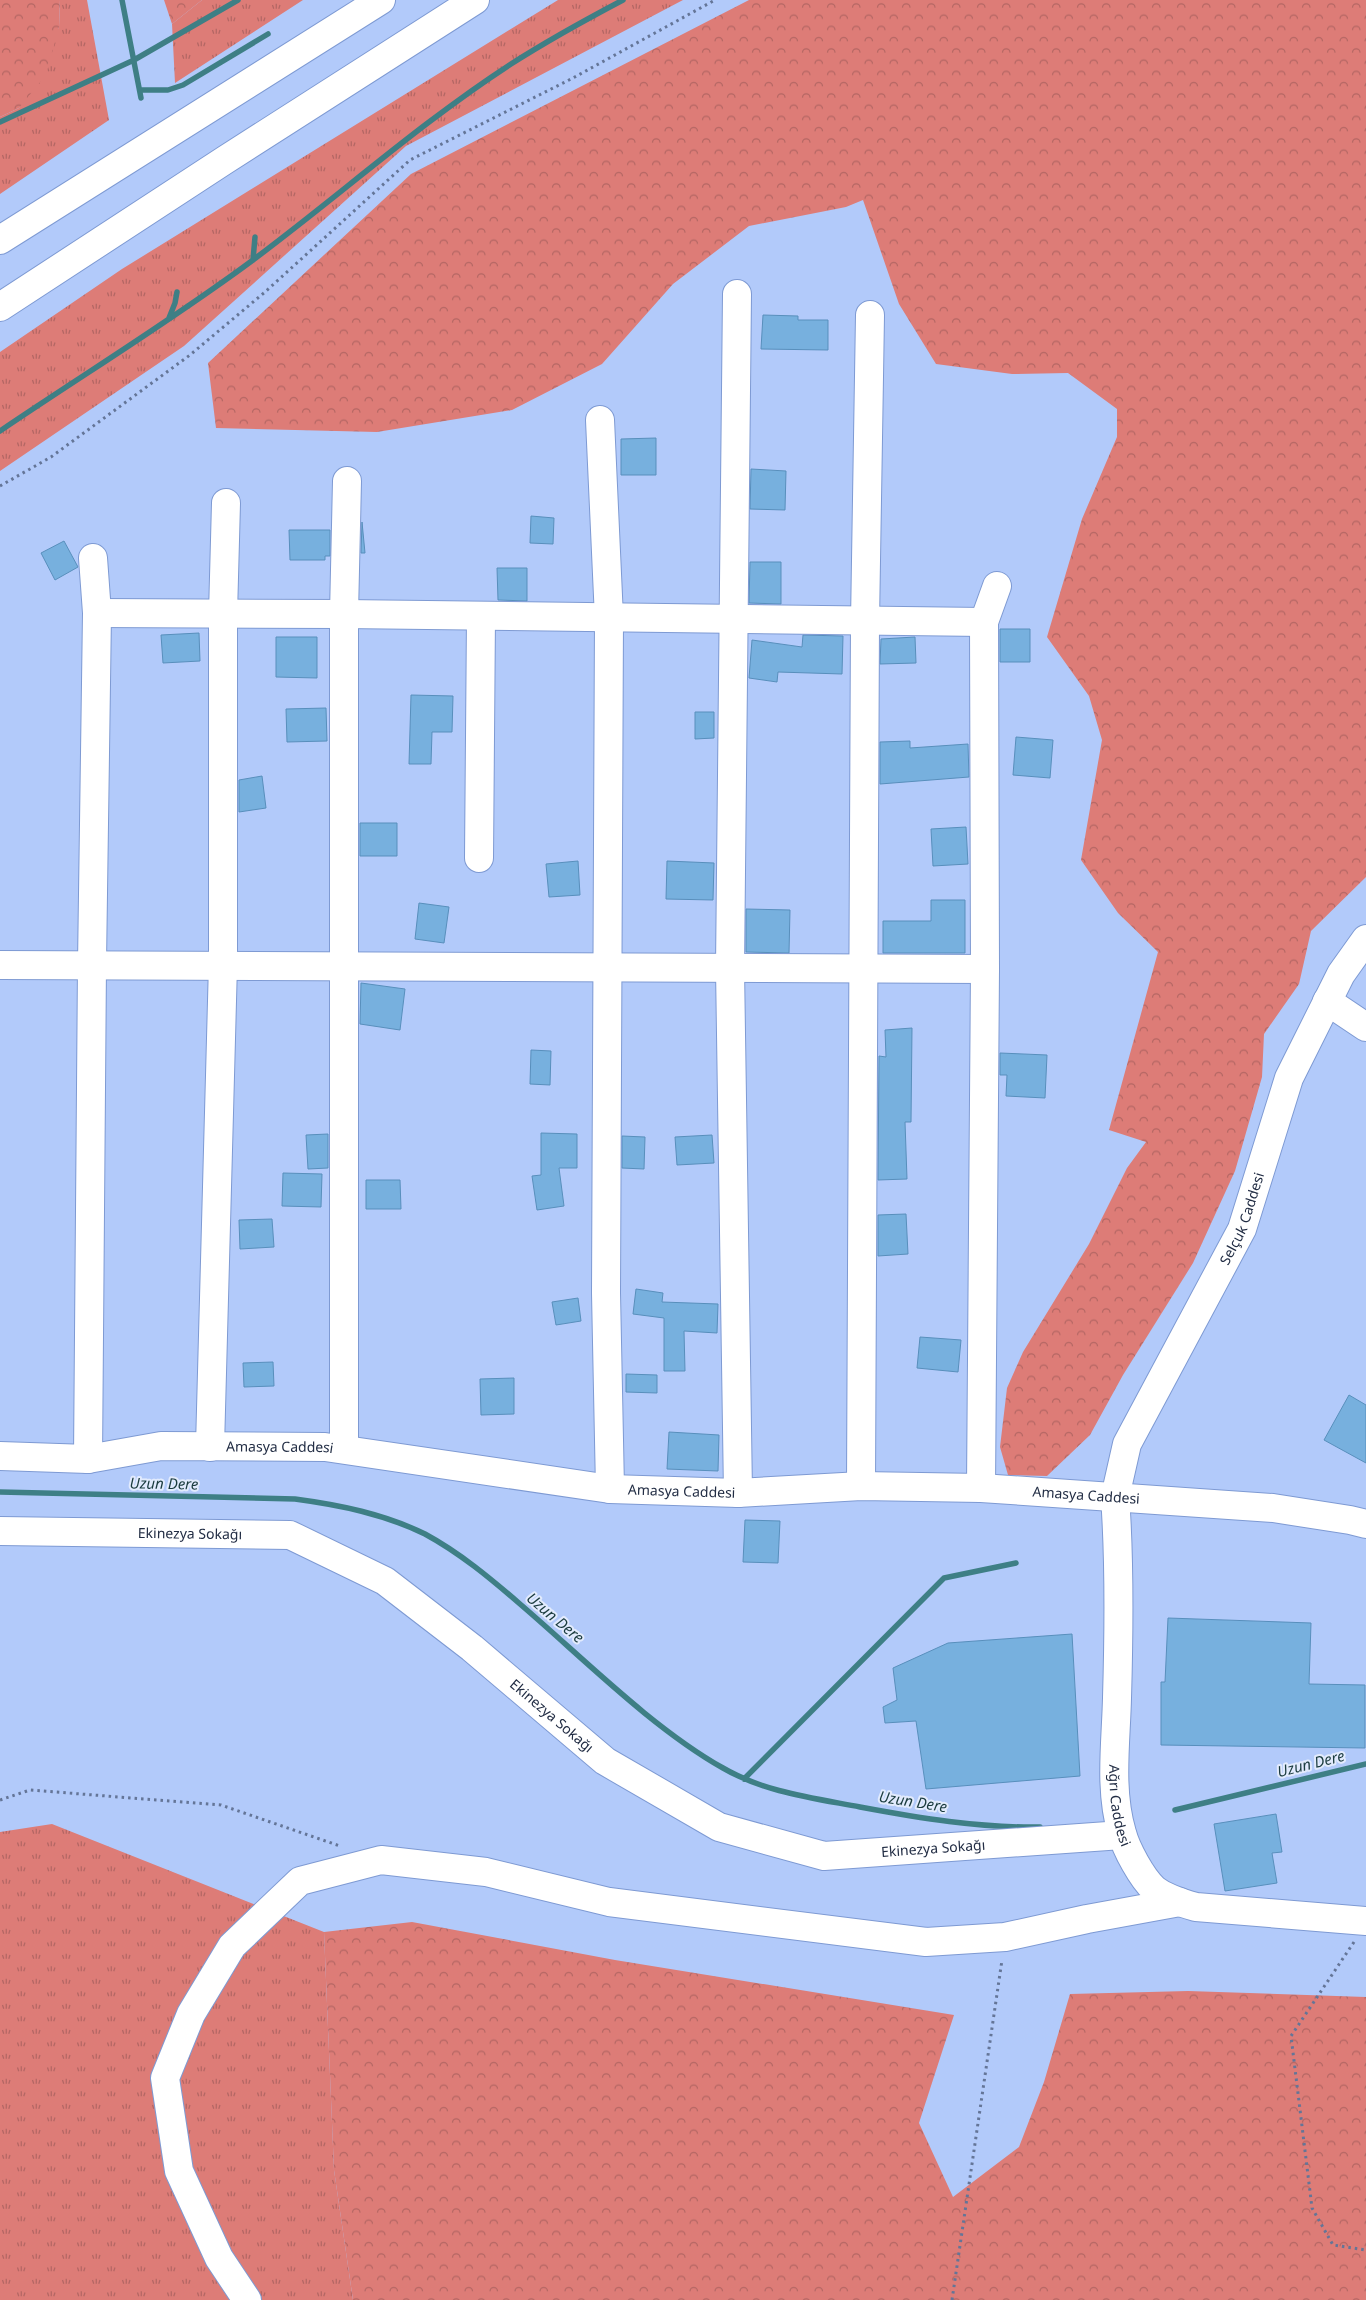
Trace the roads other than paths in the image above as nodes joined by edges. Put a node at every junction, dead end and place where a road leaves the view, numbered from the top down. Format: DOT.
graph roads {
  1 [pos="381,0"];
  2 [pos="475,0"];
  3 [pos="0,240"];
  4 [pos="737,294"];
  5 [pos="0,307"];
  6 [pos="870,315"];
  7 [pos="600,420"];
  8 [pos="347,480"];
  9 [pos="226,503"];
  10 [pos="92,558"];
  11 [pos="997,586"];
  12 [pos="97,614"];
  13 [pos="223,614"];
  14 [pos="344,614"];
  15 [pos="480,616"];
  16 [pos="609,618"];
  17 [pos="734,620"];
  18 [pos="865,622"];
  19 [pos="984,622"];
  20 [pos="479,858"];
  21 [pos="1366,939"];
  22 [pos="0,964"];
  23 [pos="92,964"];
  24 [pos="223,964"];
  25 [pos="344,965"];
  26 [pos="606,967"];
  27 [pos="730,968"];
  28 [pos="865,968"];
  29 [pos="985,969"];
  30 [pos="1327,1001"];
  31 [pos="1366,1027"];
  32 [pos="210,1447"];
  33 [pos="344,1449"];
  34 [pos="0,1456"];
  35 [pos="88,1459"];
  36 [pos="861,1486"];
  37 [pos="981,1488"];
  38 [pos="610,1489"];
  39 [pos="738,1493"];
  40 [pos="1115,1497"];
  41 [pos="1366,1524"];
  42 [pos="0,1532"];
  43 [pos="1122,1835"];
  44 [pos="1180,1902"];
  45 [pos="1362,1929"];
  46 [pos="247,2300"];
  1 -- 3 [label="main road"];
  2 -- 5 [label="main road"];
  4 -- 17 [label="main road"];
  6 -- 18 [label="main road"];
  7 -- 16 [label="main road"];
  8 -- 14 [label="main road"];
  9 -- 13 [label="main road"];
  10 -- 12 [label="main road"];
  11 -- 19 [label="main road"];
  12 -- 13 [label="main road"];
  12 -- 23 [label="main road"];
  13 -- 14 [label="main road"];
  13 -- 24 [label="main road"];
  14 -- 15 [label="main road"];
  14 -- 25 [label="main road"];
  15 -- 16 [label="main road"];
  15 -- 20 [label="main road"];
  16 -- 17 [label="main road"];
  16 -- 26 [label="main road"];
  17 -- 18 [label="main road"];
  17 -- 27 [label="main road"];
  18 -- 19 [label="main road"];
  18 -- 28 [label="main road"];
  19 -- 29 [label="main road"];
  21 -- 30 [label="main road, Selçuk Caddesi"];
  22 -- 23 [label="main road"];
  23 -- 24 [label="main road"];
  23 -- 35 [label="main road"];
  24 -- 25 [label="main road"];
  24 -- 32 [label="main road"];
  25 -- 26 [label="main road"];
  25 -- 33 [label="main road"];
  26 -- 27 [label="main road"];
  26 -- 38 [label="main road"];
  27 -- 28 [label="main road"];
  27 -- 39 [label="main road"];
  28 -- 29 [label="main road"];
  28 -- 36 [label="main road"];
  29 -- 37 [label="main road"];
  30 -- 31 [label="main road"];
  30 -- 40 [label="main road, Selçuk Caddesi"];
  32 -- 33 [label="main road, Amasya Caddesi"];
  32 -- 35 [label="main road, Amasya Caddesi"];
  33 -- 38 [label="main road, Amasya Caddesi"];
  34 -- 35 [label="main road, Amasya Caddesi"];
  36 -- 37 [label="main road, Amasya Caddesi"];
  36 -- 39 [label="main road, Amasya Caddesi"];
  37 -- 40 [label="main road, Amasya Caddesi"];
  38 -- 39 [label="main road, Amasya Caddesi"];
  40 -- 41 [label="main road, Amasya Caddesi"];
  40 -- 43 [label="main road, Ağrı Caddesi"];
  42 -- 43 [label="main road, Ekinezya Sokağı"];
  43 -- 44 [label="main road, Ağrı Caddesi"];
  44 -- 45 [label="main road, Ağrı Caddesi"];
  44 -- 46 [label="main road"];
}
